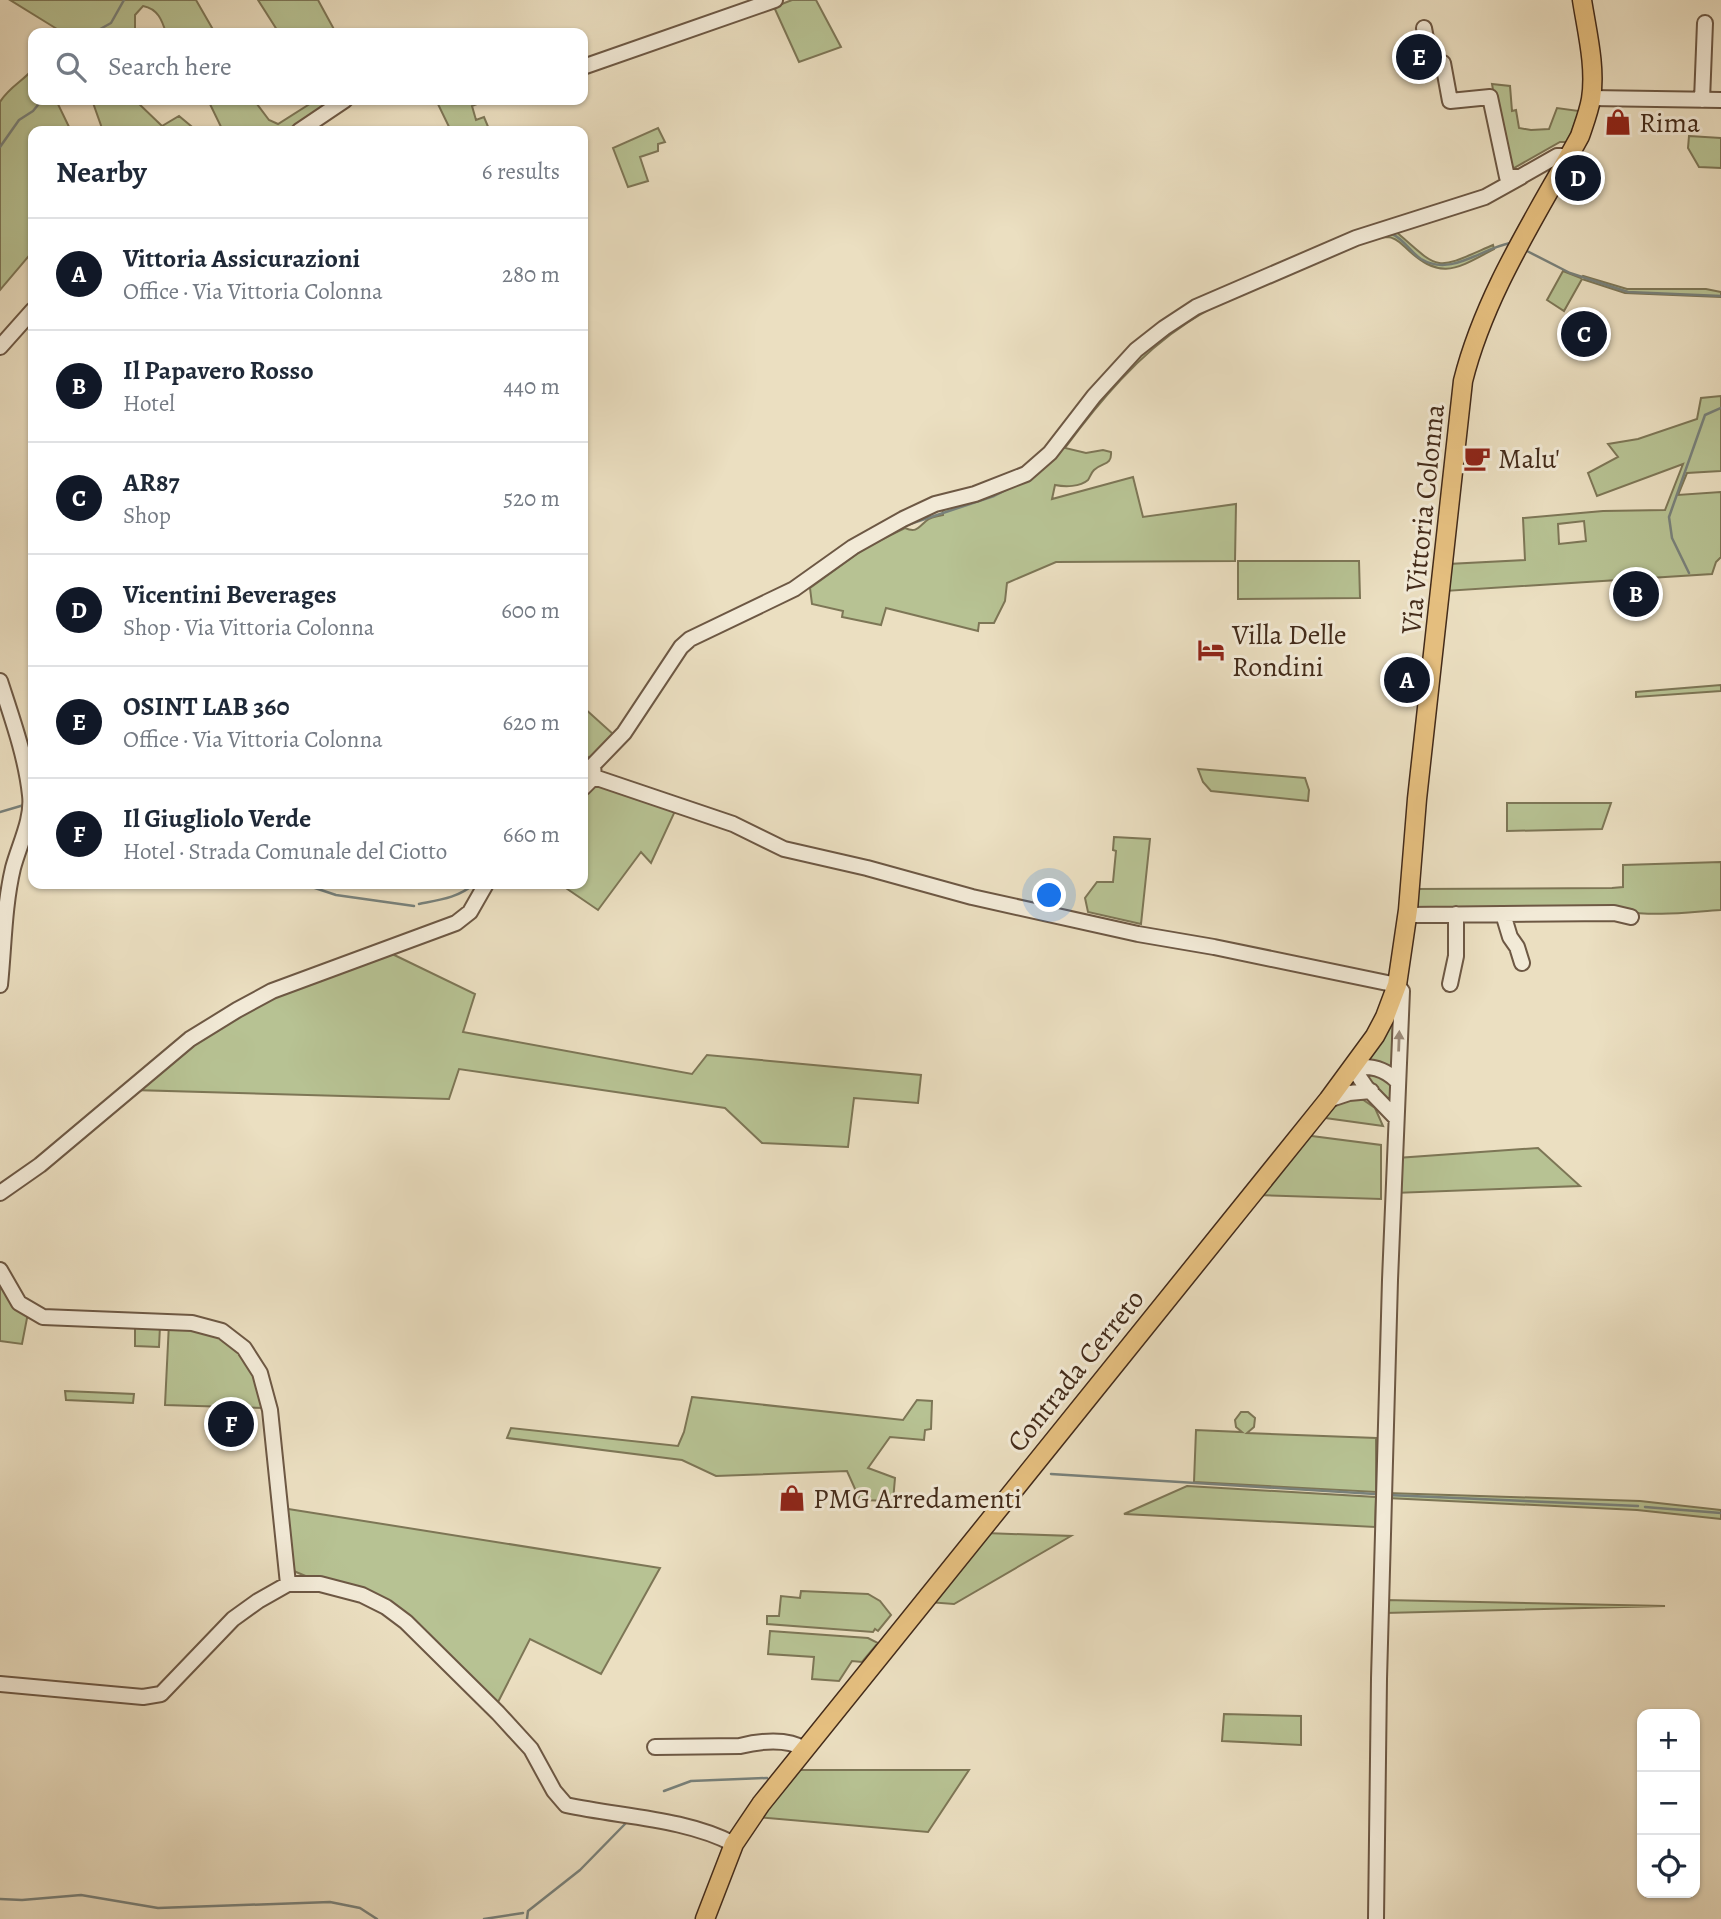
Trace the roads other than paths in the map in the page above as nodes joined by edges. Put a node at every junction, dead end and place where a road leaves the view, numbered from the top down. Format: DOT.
graph roads {
  1 [pos="775,0"];
  2 [pos="1582,0"];
  3 [pos="1705,23"];
  4 [pos="1424,28"];
  5 [pos="588,65"];
  6 [pos="1591,98"];
  7 [pos="1702,100"];
  8 [pos="1721,100"];
  9 [pos="338,105"];
  10 [pos="306,126"];
  11 [pos="1569,156"];
  12 [pos="1521,177"];
  13 [pos="28,316"];
  14 [pos="0,347"];
  15 [pos="0,681"];
  16 [pos="594,777"];
  17 [pos="588,783"];
  18 [pos="28,786"];
  19 [pos="28,807"];
  20 [pos="483,889"];
  21 [pos="1456,914"];
  22 [pos="1503,914"];
  23 [pos="1407,915"];
  24 [pos="1631,917"];
  25 [pos="1522,963"];
  26 [pos="1450,984"];
  27 [pos="0,985"];
  28 [pos="1397,985"];
  29 [pos="1353,1068"];
  30 [pos="1397,1081"];
  31 [pos="1371,1091"];
  32 [pos="1328,1100"];
  33 [pos="1396,1118"];
  34 [pos="0,1192"];
  35 [pos="0,1270"];
  36 [pos="288,1584"];
  37 [pos="0,1684"];
  38 [pos="655,1747"];
  39 [pos="804,1749"];
  40 [pos="734,1844"];
  41 [pos="705,1919"];
  42 [pos="1376,1919"];
  1 -- 5 [label="street"];
  2 -- 6 [label="main road, Via Vittoria Colonna"];
  3 -- 7 [label="street"];
  4 -- 12 [label="street"];
  6 -- 7 [label="street"];
  6 -- 11 [label="main road, Via Vittoria Colonna"];
  7 -- 8 [label="street"];
  9 -- 10 [label="street"];
  11 -- 12 [label="street"];
  11 -- 23 [label="main road, Via Vittoria Colonna"];
  12 -- 16 [label="street"];
  13 -- 14 [label="street"];
  15 -- 18 [label="street"];
  16 -- 17 [label="street"];
  16 -- 28 [label="street"];
  19 -- 27 [label="street"];
  20 -- 34 [label="street"];
  21 -- 22 [label="street"];
  21 -- 23 [label="street"];
  21 -- 26 [label="street"];
  22 -- 24 [label="street"];
  22 -- 25 [label="street"];
  23 -- 28 [label="main road, Via Vittoria Colonna"];
  28 -- 29 [label="main road, Via Vittoria Colonna"];
  30 -- 28 [label="street, one-way"];
  29 -- 30 [label="street"];
  29 -- 31 [label="street"];
  29 -- 32 [label="main road, Via Vittoria Colonna"];
  30 -- 33 [label="street"];
  31 -- 32 [label="street"];
  31 -- 33 [label="street"];
  32 -- 39 [label="main road, Contrada Cerreto"];
  33 -- 42 [label="street"];
  35 -- 36 [label="street"];
  36 -- 37 [label="street"];
  36 -- 40 [label="street"];
  38 -- 39 [label="street"];
  39 -- 40 [label="main road, Contrada Cerreto"];
  40 -- 41 [label="main road, Contrada Cerreto"];
}
